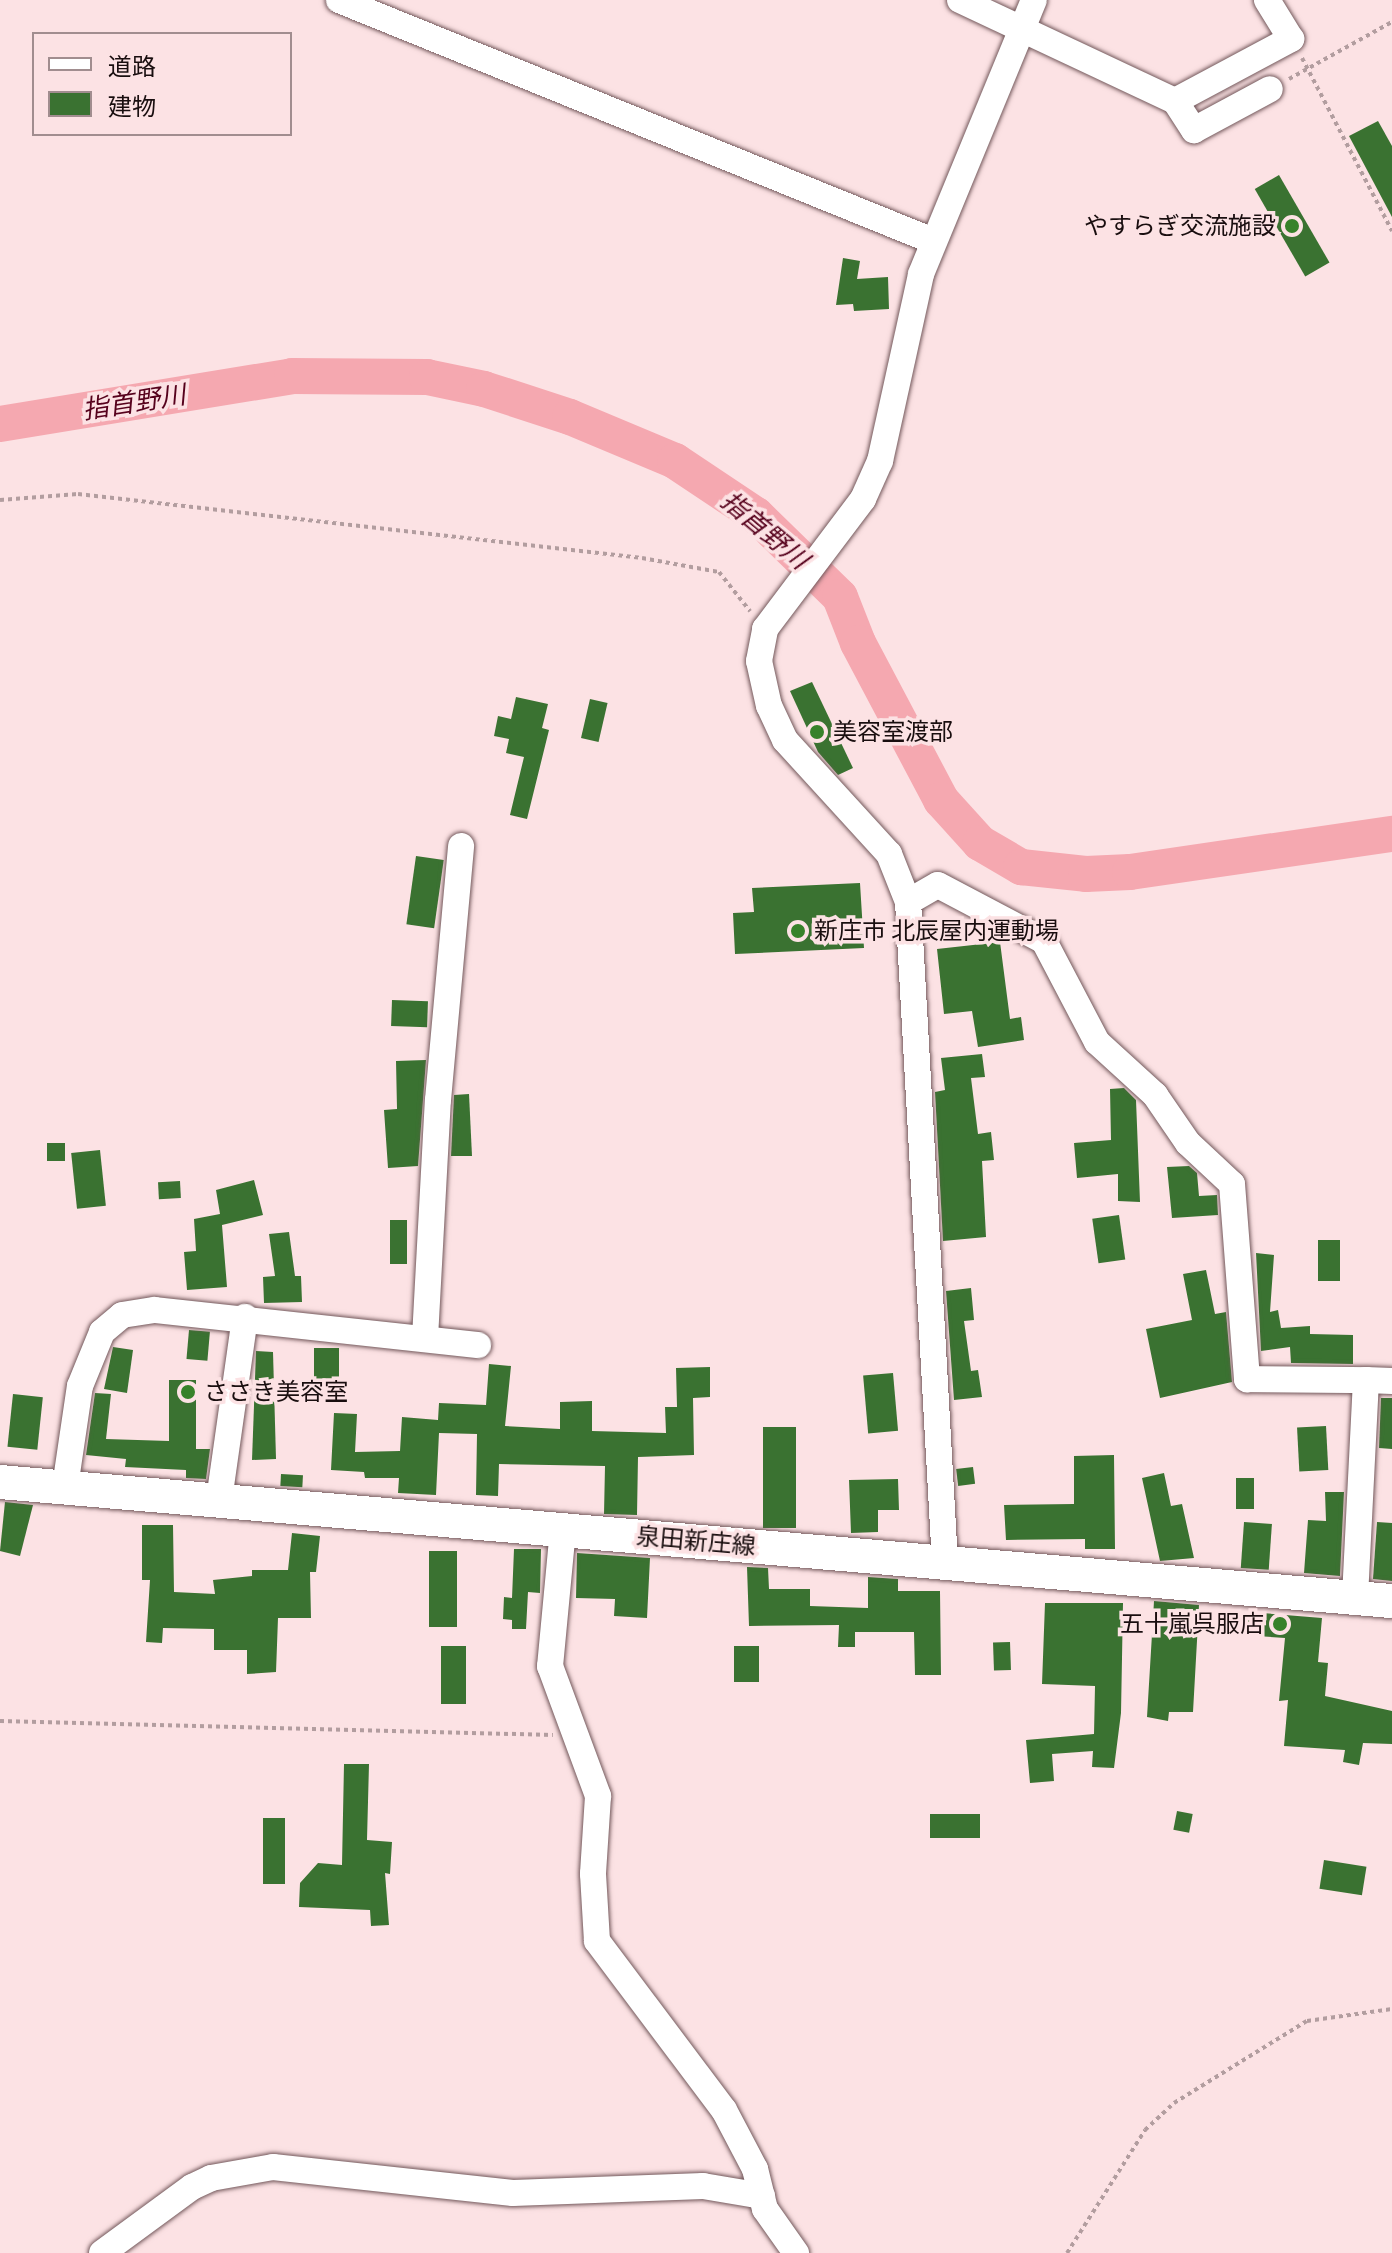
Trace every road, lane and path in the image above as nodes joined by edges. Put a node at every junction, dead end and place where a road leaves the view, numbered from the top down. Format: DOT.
graph roads {
  1 [pos="339,0"];
  2 [pos="960,0"];
  3 [pos="1034,0"];
  4 [pos="1267,0"];
  5 [pos="1392,22"];
  6 [pos="1023,27"];
  7 [pos="1291,39"];
  8 [pos="1307,69"];
  9 [pos="1270,89"];
  10 [pos="1175,101"];
  11 [pos="1392,231"];
  12 [pos="933,241"];
  13 [pos="0,500"];
  14 [pos="765,629"];
  15 [pos="461,846"];
  16 [pos="908,902"];
  17 [pos="245,1317"];
  18 [pos="425,1338"];
  19 [pos="478,1345"];
  20 [pos="1379,1381"];
  21 [pos="0,1482"];
  22 [pos="65,1487"];
  23 [pos="219,1500"];
  24 [pos="563,1529"];
  25 [pos="945,1563"];
  26 [pos="1355,1598"];
  27 [pos="1392,1601"];
  28 [pos="0,1721"];
  29 [pos="573,1735"];
  30 [pos="1392,2009"];
  31 [pos="762,2196"];
  32 [pos="102,2253"];
  33 [pos="796,2253"];
  34 [pos="1067,2253"];
  1 -- 12 [label="street"];
  2 -- 6 [label="street"];
  3 -- 6 [label="street"];
  4 -- 7 [label="street"];
  5 -- 8 [label="path"];
  6 -- 10 [label="street"];
  6 -- 12 [label="street"];
  7 -- 8 [label="path"];
  7 -- 10 [label="street"];
  8 -- 9 [label="path"];
  8 -- 11 [label="path"];
  9 -- 10 [label="street"];
  12 -- 14 [label="street"];
  13 -- 14 [label="path"];
  14 -- 16 [label="street"];
  15 -- 18 [label="street"];
  16 -- 20 [label="street"];
  16 -- 25 [label="street"];
  17 -- 18 [label="street"];
  17 -- 22 [label="street"];
  17 -- 23 [label="street"];
  18 -- 19 [label="street"];
  20 -- 26 [label="street"];
  21 -- 22 [label="main road, 泉田新庄線"];
  22 -- 23 [label="main road, 泉田新庄線"];
  23 -- 24 [label="main road, 泉田新庄線"];
  24 -- 25 [label="main road, 泉田新庄線"];
  24 -- 29 [label="street"];
  25 -- 26 [label="main road, 泉田新庄線"];
  26 -- 27 [label="main road, 泉田新庄線"];
  28 -- 29 [label="path"];
  29 -- 31 [label="street"];
  30 -- 34 [label="path"];
  31 -- 32 [label="street"];
  31 -- 33 [label="street"];
}
